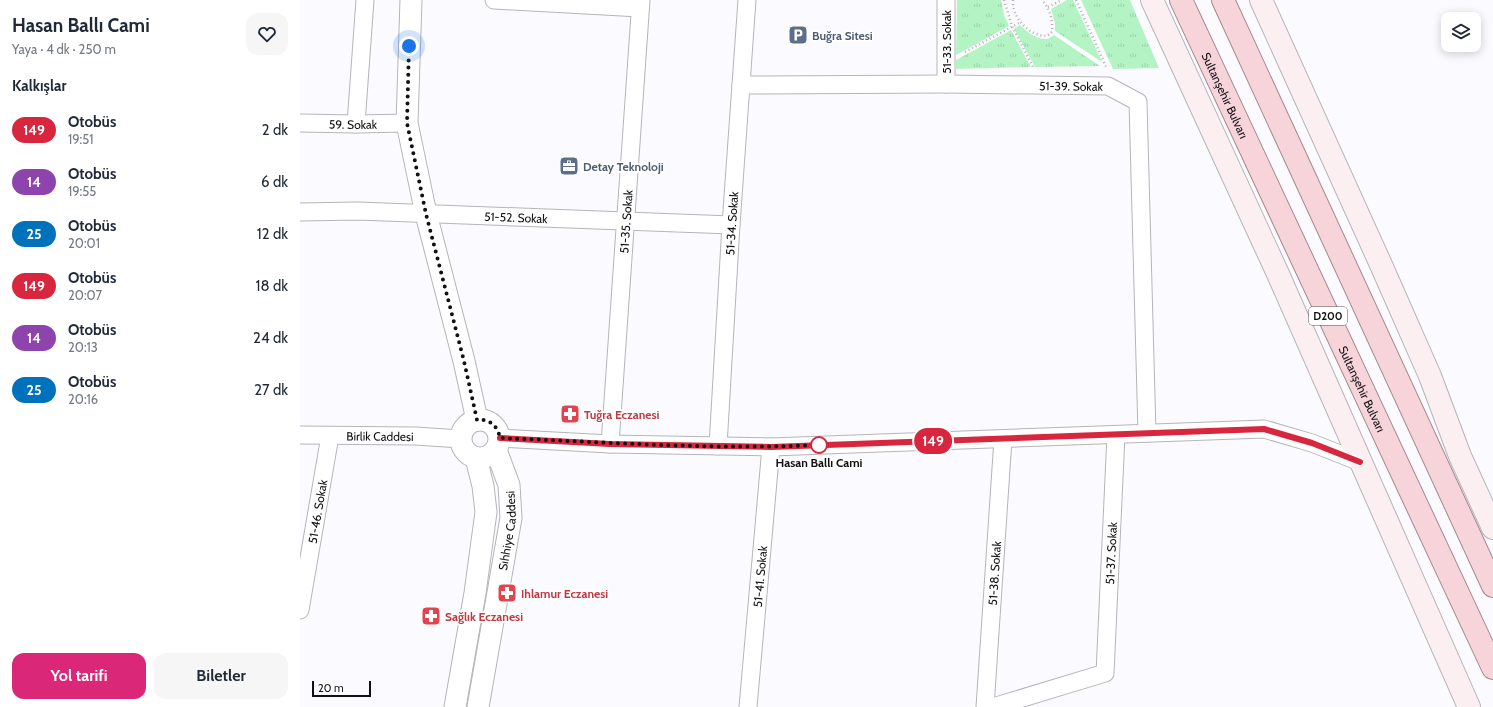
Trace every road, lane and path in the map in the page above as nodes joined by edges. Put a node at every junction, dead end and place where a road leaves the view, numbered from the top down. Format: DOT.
graph roads {
  1 [pos="365,0"];
  2 [pos="411,0"];
  3 [pos="494,0"];
  4 [pos="747,0"];
  5 [pos="946,0"];
  6 [pos="1004,0"];
  7 [pos="1013,0"];
  8 [pos="1042,0"];
  9 [pos="1062,0"];
  10 [pos="1076,0"];
  11 [pos="1152,0"];
  12 [pos="1181,0"];
  13 [pos="1223,0"];
  14 [pos="1261,0"];
  15 [pos="641,4"];
  16 [pos="1048,7"];
  17 [pos="1020,22"];
  18 [pos="1012,26"];
  19 [pos="946,62"];
  20 [pos="1100,70"];
  21 [pos="1035,71"];
  22 [pos="946,84"];
  23 [pos="741,85"];
  24 [pos="300,123"];
  25 [pos="407,123"];
  26 [pos="356,124"];
  27 [pos="300,212"];
  28 [pos="426,214"];
  29 [pos="626,221"];
  30 [pos="731,225"];
  31 [pos="477,420"];
  32 [pos="1147,433"];
  33 [pos="300,435"];
  34 [pos="1116,435"];
  35 [pos="330,436"];
  36 [pos="461,439"];
  37 [pos="1003,439"];
  38 [pos="498,444"];
  39 [pos="610,444"];
  40 [pos="718,446"];
  41 [pos="771,447"];
  42 [pos="476,458"];
  43 [pos="1360,462"];
  44 [pos="1493,528"];
  45 [pos="1493,586"];
  46 [pos="300,610"];
  47 [pos="1493,668"];
  48 [pos="455,707"];
  49 [pos="478,707"];
  50 [pos="748,707"];
  51 [pos="985,707"];
  52 [pos="993,707"];
  53 [pos="1469,707"];
  1 -- 26 [label="street"];
  2 -- 25 [label="street"];
  3 -- 15 [label="street"];
  4 -- 23 [label="street, 51-34. Sokak"];
  5 -- 19 [label="street, 51-33. Sokak"];
  6 -- 18 [label="path"];
  7 -- 17 [label="path"];
  8 -- 16 [label="path"];
  9 -- 16 [label="path"];
  10 -- 20 [label="path"];
  11 -- 43 [label="main road"];
  12 -- 47 [label="highway, Sultanşehir Bulvarı / D200"];
  13 -- 45 [label="highway, D200"];
  14 -- 44 [label="main road"];
  15 -- 29 [label="street, 51-35. Sokak"];
  16 -- 17 [label="path"];
  17 -- 18 [label="path"];
  18 -- 19 [label="path"];
  18 -- 21 [label="path"];
  19 -- 22 [label="street, 51-33. Sokak"];
  22 -- 23 [label="street, 51-39. Sokak"];
  22 -- 32 [label="street, 51-39. Sokak"];
  23 -- 30 [label="street, 51-34. Sokak"];
  24 -- 26 [label="street, 59. Sokak"];
  25 -- 26 [label="street, 59. Sokak"];
  25 -- 28 [label="street"];
  27 -- 28 [label="street, 51-52. Sokak"];
  28 -- 29 [label="street, 51-52. Sokak"];
  28 -- 31 [label="street"];
  29 -- 30 [label="street, 51-52. Sokak"];
  29 -- 39 [label="street, 51-35. Sokak"];
  30 -- 40 [label="street, 51-34. Sokak"];
  31 -- 36 [label="street"];
  31 -- 38 [label="street"];
  32 -- 34 [label="street"];
  32 -- 43 [label="street"];
  33 -- 35 [label="street, Birlik Caddesi"];
  34 -- 37 [label="street"];
  34 -- 52 [label="street, 51-37. Sokak"];
  35 -- 36 [label="street, Birlik Caddesi"];
  35 -- 46 [label="street, 51-46. Sokak"];
  36 -- 42 [label="street"];
  37 -- 41 [label="street"];
  37 -- 51 [label="street, 51-38. Sokak"];
  38 -- 39 [label="street"];
  38 -- 42 [label="street"];
  38 -- 49 [label="street, Sıhhiye Caddesi"];
  39 -- 40 [label="street"];
  40 -- 41 [label="street"];
  41 -- 50 [label="street, 51-41. Sokak"];
  42 -- 48 [label="street, Sıhhiye Caddesi"];
  43 -- 53 [label="main road"];
}
